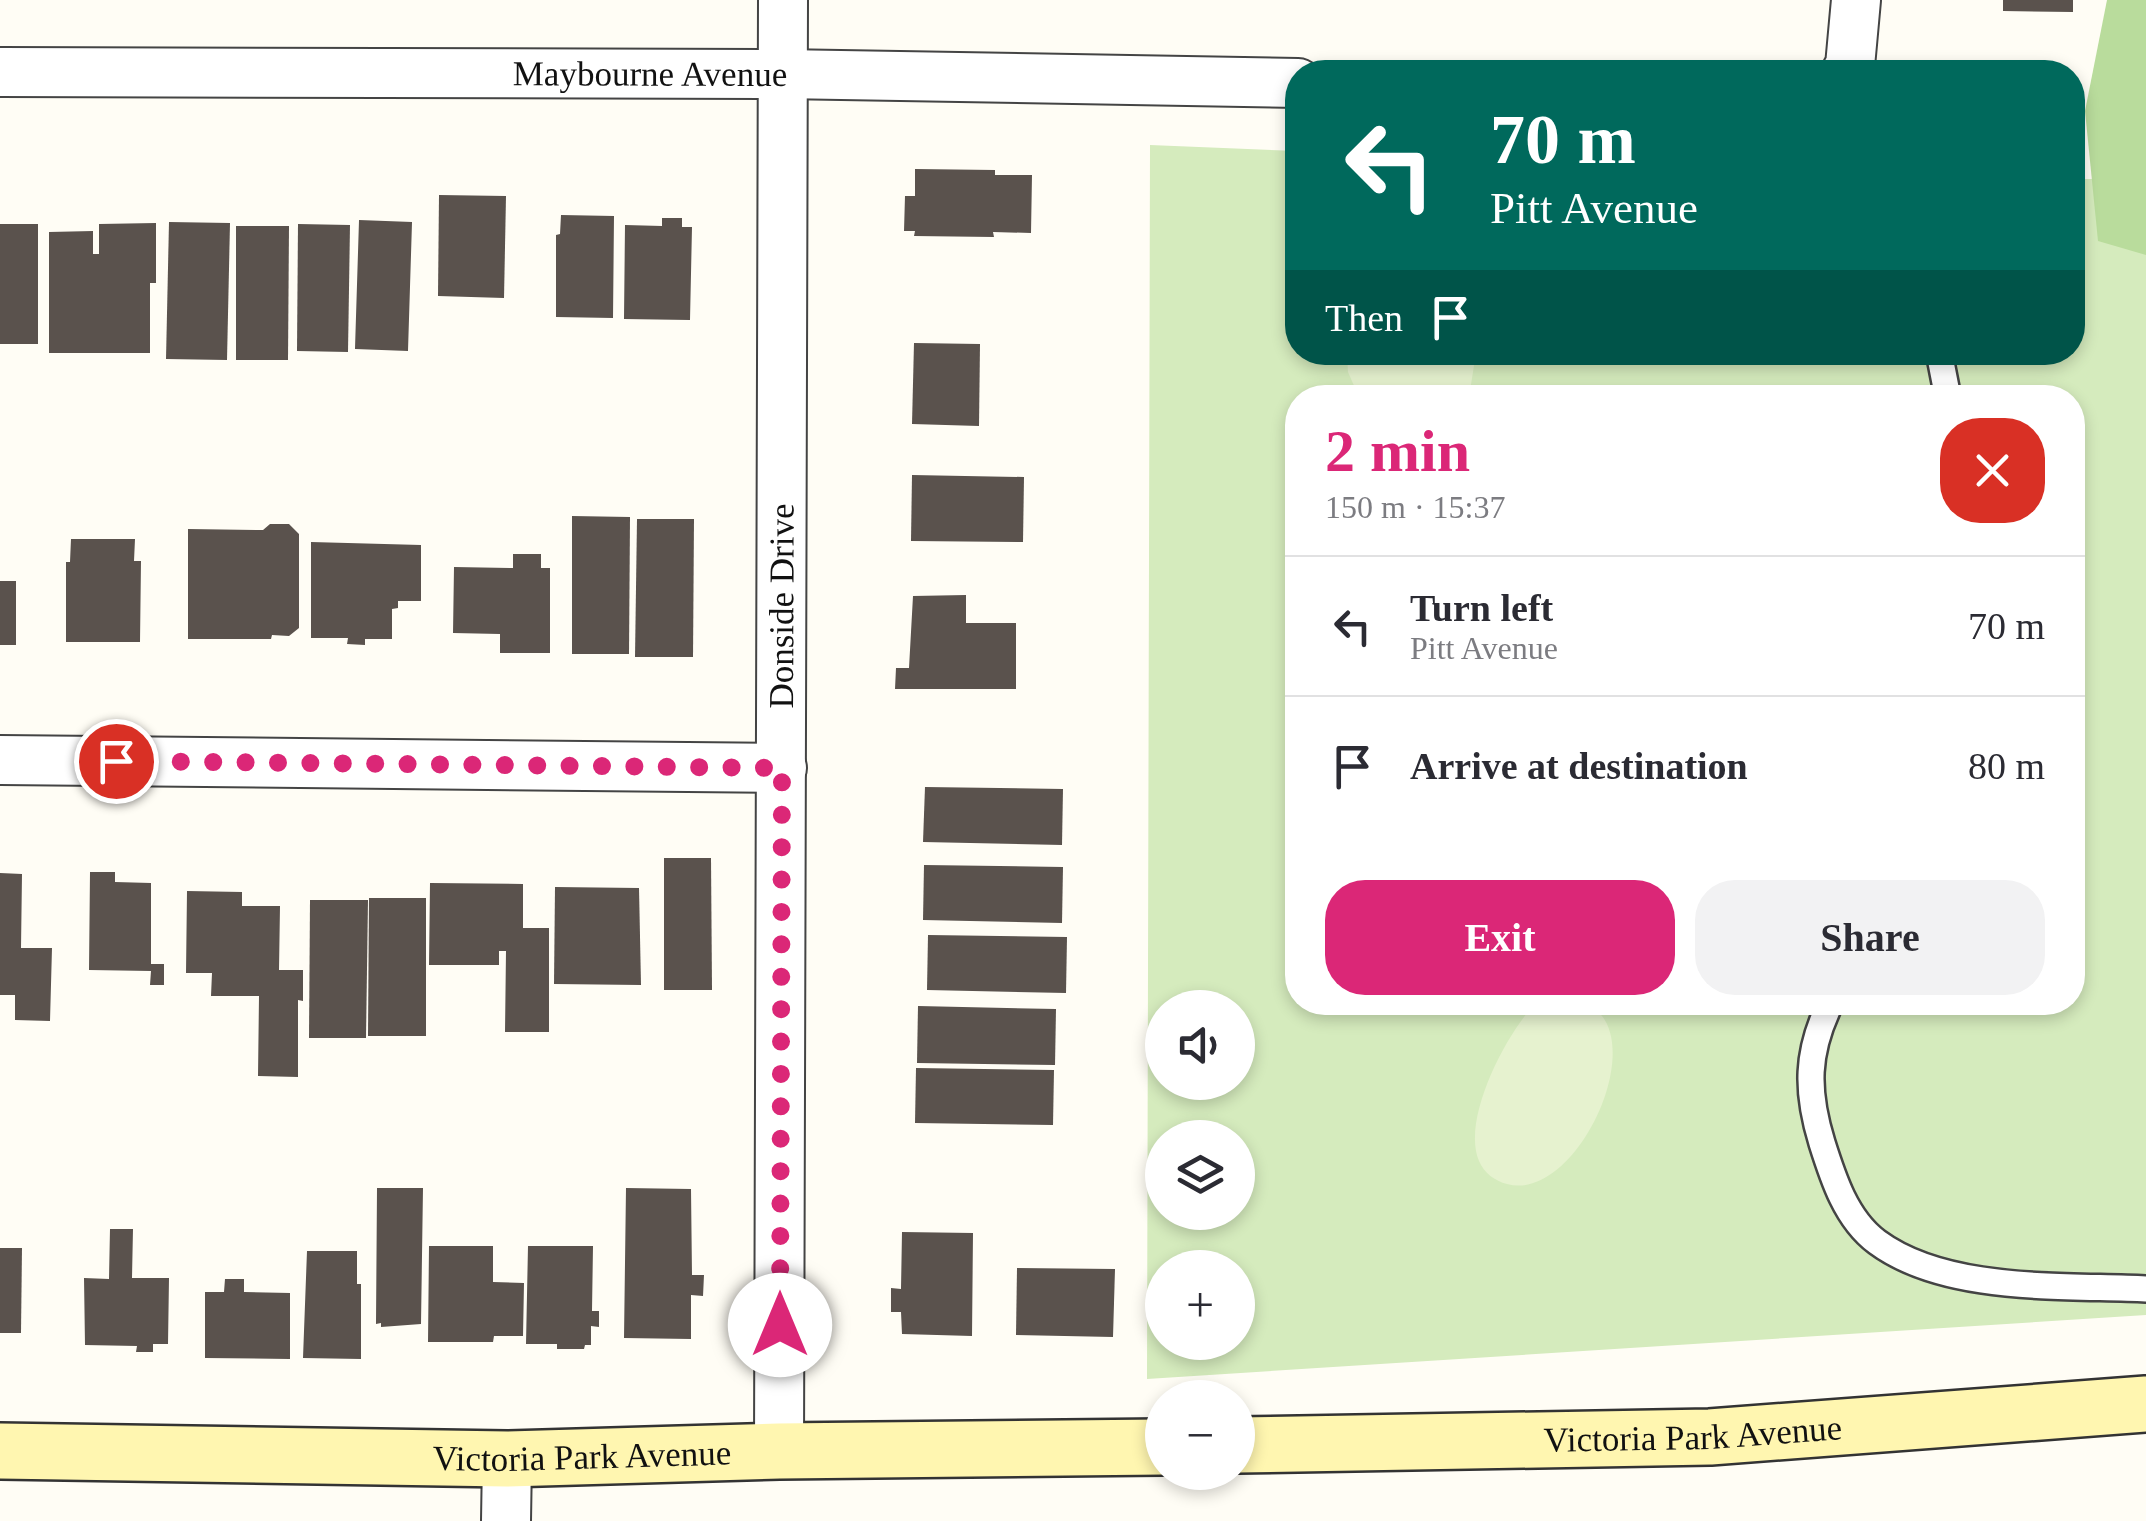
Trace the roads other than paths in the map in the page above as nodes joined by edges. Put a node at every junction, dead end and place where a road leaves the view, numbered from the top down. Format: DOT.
graph roads {
  1 [pos="783,0"];
  2 [pos="1856,0"];
  3 [pos="1851,60"];
  4 [pos="0,72"];
  5 [pos="782,74"];
  6 [pos="1285,82"];
  7 [pos="0,760"];
  8 [pos="782,768"];
  9 [pos="1825,1015"];
  10 [pos="2146,1289"];
  11 [pos="2146,1404"];
  12 [pos="1255,1446"];
  13 [pos="1145,1447"];
  14 [pos="0,1451"];
  15 [pos="779,1451"];
  16 [pos="506,1459"];
  17 [pos="506,1521"];
  1 -- 5 [label="street, Donside Drive"];
  2 -- 3 [label="street"];
  4 -- 5 [label="street, Maybourne Avenue"];
  5 -- 6 [label="street, Maybourne Avenue"];
  5 -- 8 [label="street, Donside Drive"];
  7 -- 8 [label="street"];
  8 -- 15 [label="street, Donside Drive"];
  9 -- 10 [label="lane"];
  11 -- 12 [label="main road, Victoria Park Avenue"];
  13 -- 15 [label="main road, Victoria Park Avenue"];
  14 -- 16 [label="main road, Victoria Park Avenue"];
  15 -- 16 [label="main road, Victoria Park Avenue"];
  16 -- 17 [label="street"];
}
